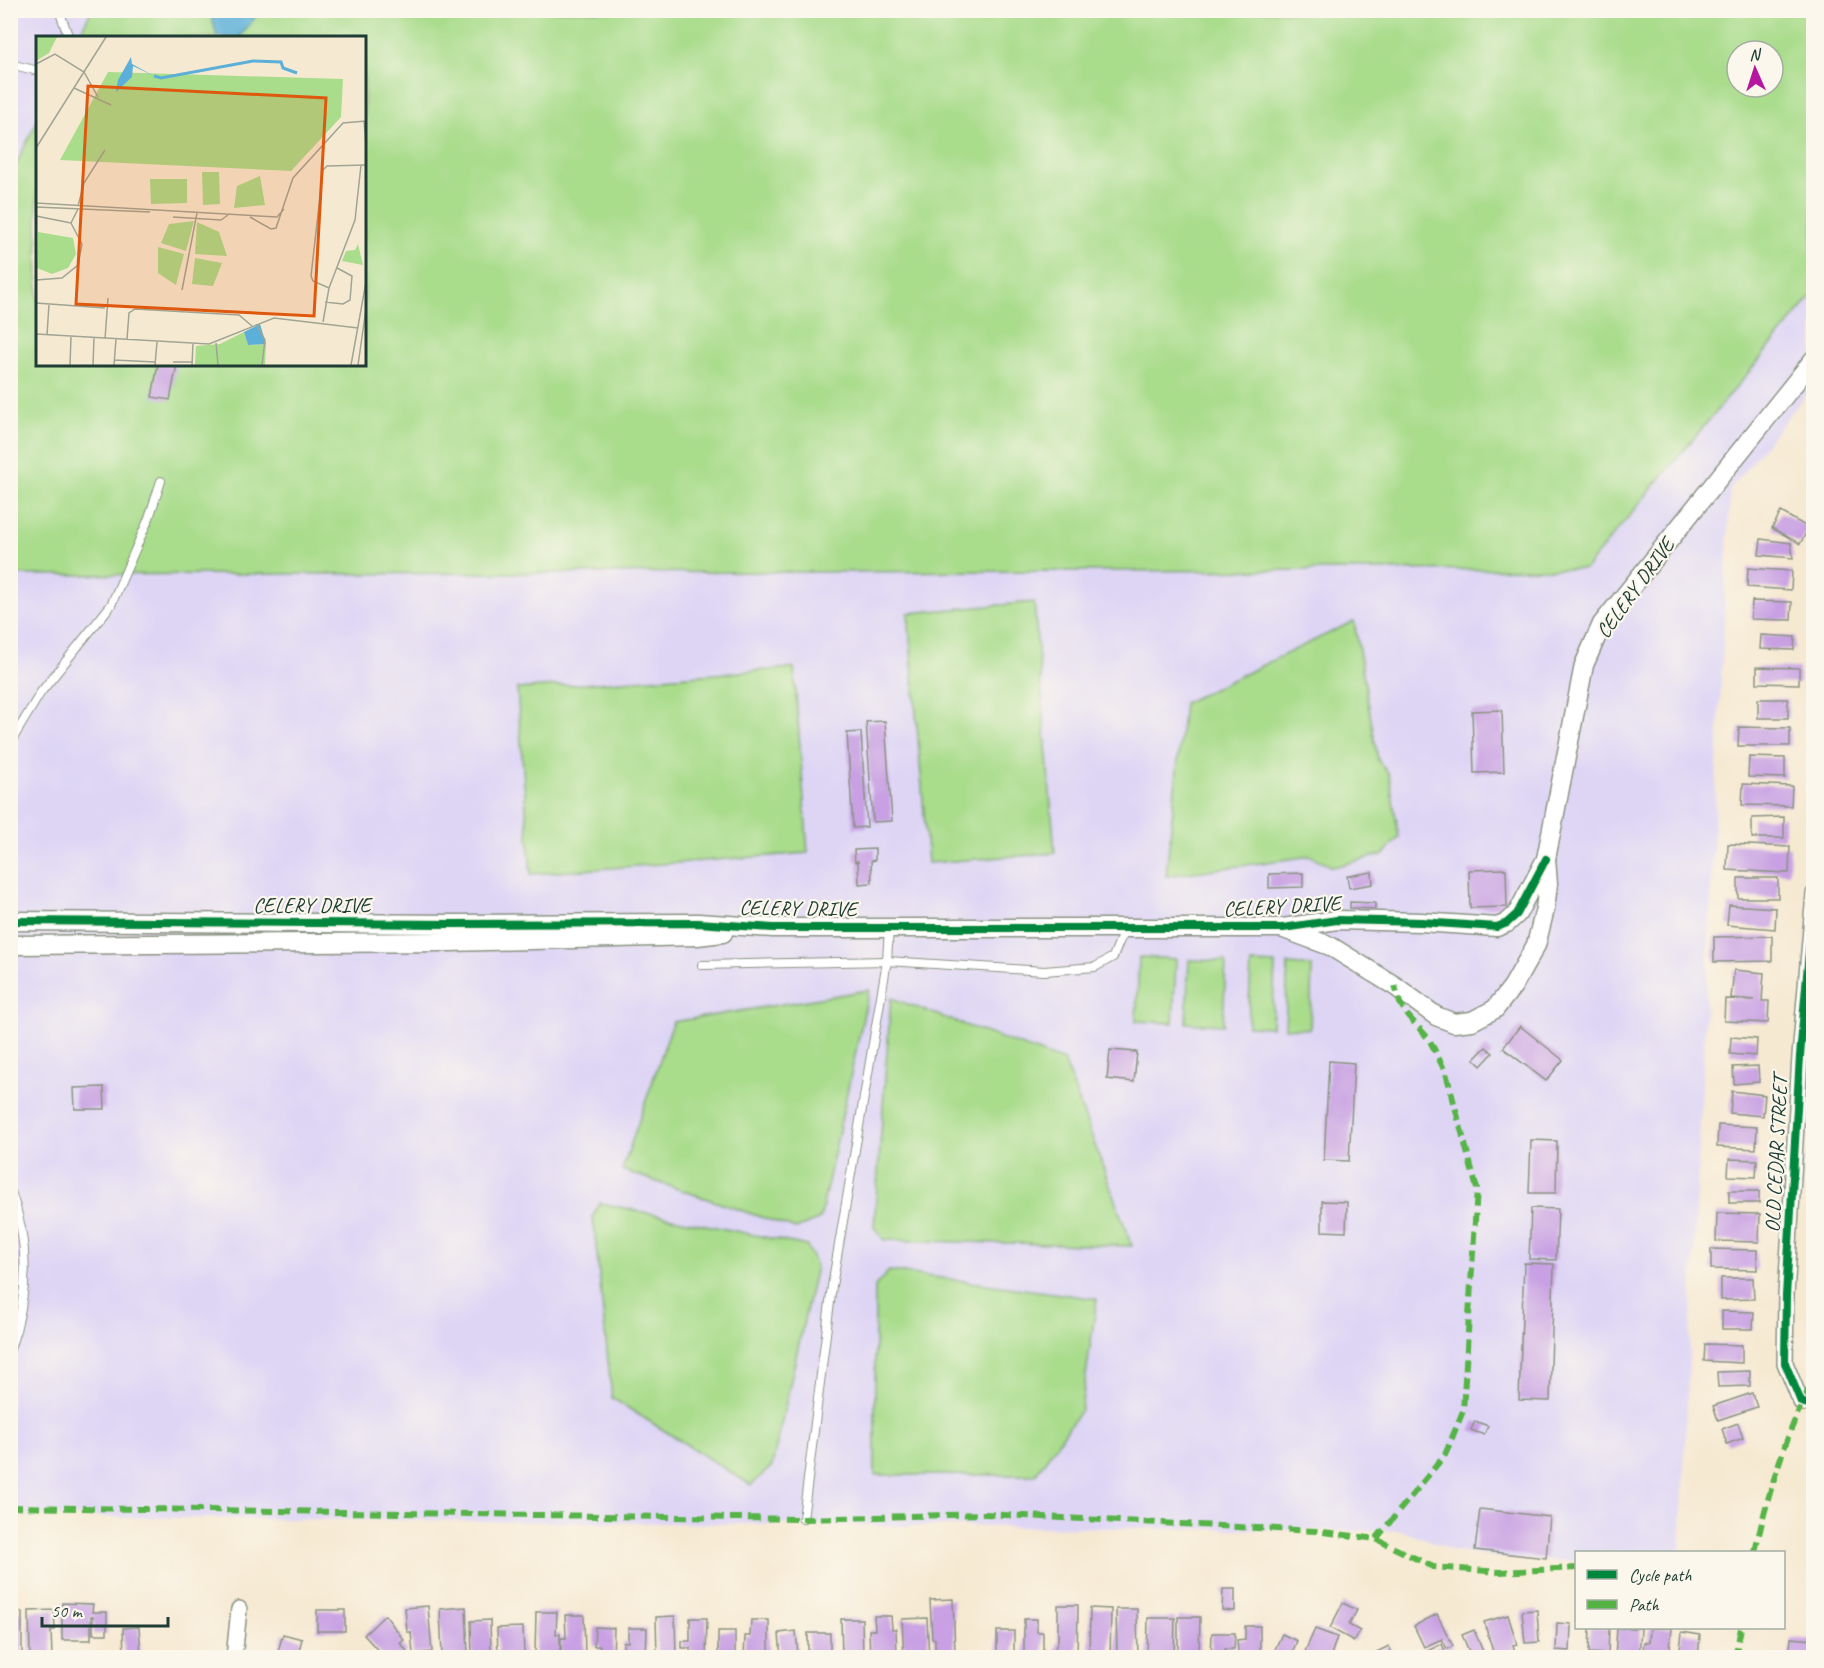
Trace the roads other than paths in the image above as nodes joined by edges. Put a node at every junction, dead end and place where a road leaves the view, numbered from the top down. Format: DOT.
graph roads {
  1 [pos="58,10"];
  2 [pos="68,36"];
  3 [pos="10,64"];
  4 [pos="36,70"];
  5 [pos="1814,359"];
  6 [pos="161,481"];
  7 [pos="10,746"];
  8 [pos="1546,859"];
  9 [pos="1814,894"];
  10 [pos="10,921"];
  11 [pos="773,928"];
  12 [pos="889,928"];
  13 [pos="1125,928"];
  14 [pos="1283,928"];
  15 [pos="10,945"];
  16 [pos="887,961"];
  17 [pos="702,965"];
  18 [pos="10,1189"];
  19 [pos="10,1349"];
  20 [pos="1814,1406"];
  21 [pos="803,1519"];
  22 [pos="239,1609"];
  23 [pos="234,1658"];
  1 -- 2 [label="lane"];
  3 -- 4 [label="lane"];
  5 -- 8 [label="street, CELERY DRIVE"];
  6 -- 7 [label="lane"];
  8 -- 14 [label="street, CELERY DRIVE"];
  8 -- 14 [label="street, CELERY DRIVE"];
  9 -- 20 [label="street, OLD CEDAR STREET"];
  10 -- 11 [label="street, CELERY DRIVE"];
  11 -- 12 [label="street, CELERY DRIVE"];
  11 -- 15 [label="street, CELERY DRIVE"];
  12 -- 13 [label="street, CELERY DRIVE"];
  12 -- 16 [label="lane"];
  13 -- 14 [label="street, CELERY DRIVE"];
  13 -- 16 [label="lane"];
  16 -- 17 [label="lane"];
  16 -- 21 [label="lane"];
  18 -- 19 [label="lane"];
  22 -- 23 [label="street"];
}
